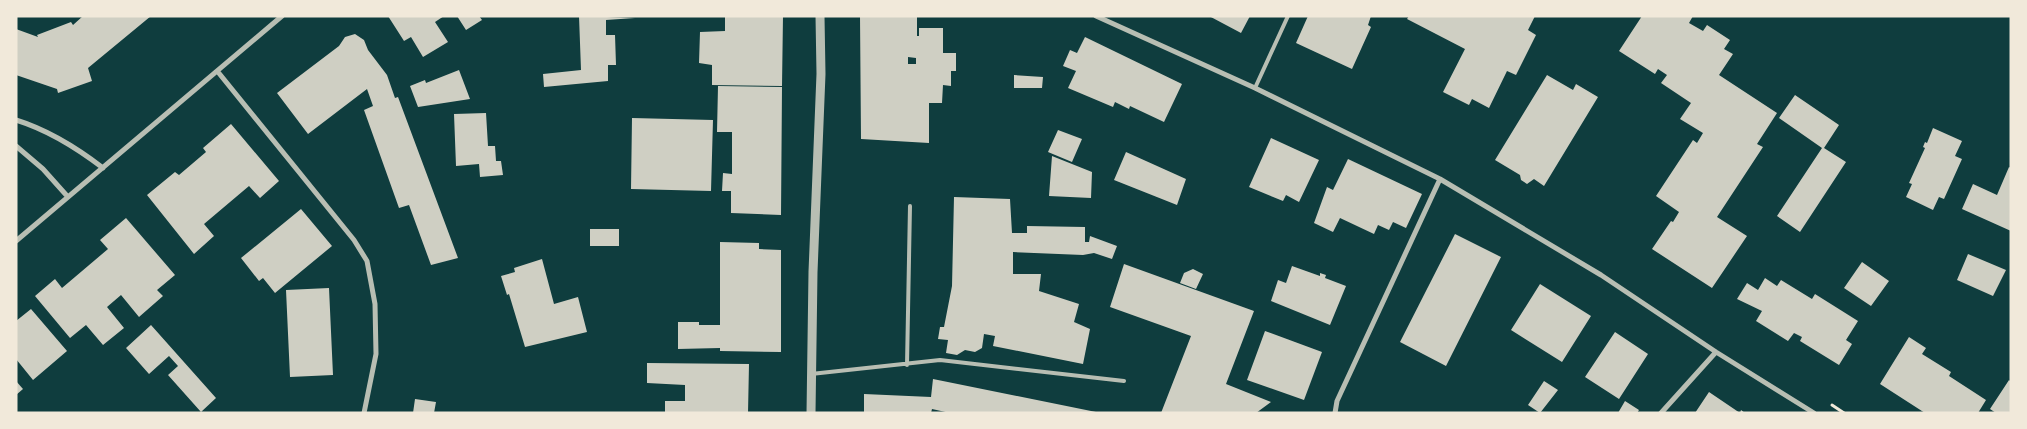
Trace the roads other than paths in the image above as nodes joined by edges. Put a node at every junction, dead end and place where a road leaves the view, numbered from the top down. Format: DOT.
graph roads {
  1 [pos="282,16"];
  2 [pos="820,16"];
  3 [pos="1096,16"];
  4 [pos="1288,16"];
  5 [pos="218,72"];
  6 [pos="1255,88"];
  7 [pos="16,120"];
  8 [pos="16,146"];
  9 [pos="103,168"];
  10 [pos="1440,179"];
  11 [pos="68,198"];
  12 [pos="910,206"];
  13 [pos="16,241"];
  14 [pos="1716,352"];
  15 [pos="907,365"];
  16 [pos="811,374"];
  17 [pos="1124,381"];
  18 [pos="364,413"];
  19 [pos="811,413"];
  20 [pos="1335,413"];
  21 [pos="1661,413"];
  22 [pos="1814,413"];
  1 -- 5 [label="street"];
  2 -- 16 [label="street"];
  3 -- 6 [label="street"];
  4 -- 6 [label="lane"];
  5 -- 9 [label="street"];
  5 -- 18 [label="street"];
  6 -- 10 [label="street"];
  7 -- 9 [label="street"];
  8 -- 11 [label="street"];
  9 -- 11 [label="street"];
  10 -- 14 [label="street"];
  10 -- 20 [label="street"];
  11 -- 13 [label="street"];
  12 -- 15 [label="lane"];
  14 -- 21 [label="street"];
  14 -- 22 [label="street"];
  15 -- 16 [label="lane"];
  15 -- 17 [label="lane"];
  16 -- 19 [label="street"];
}
